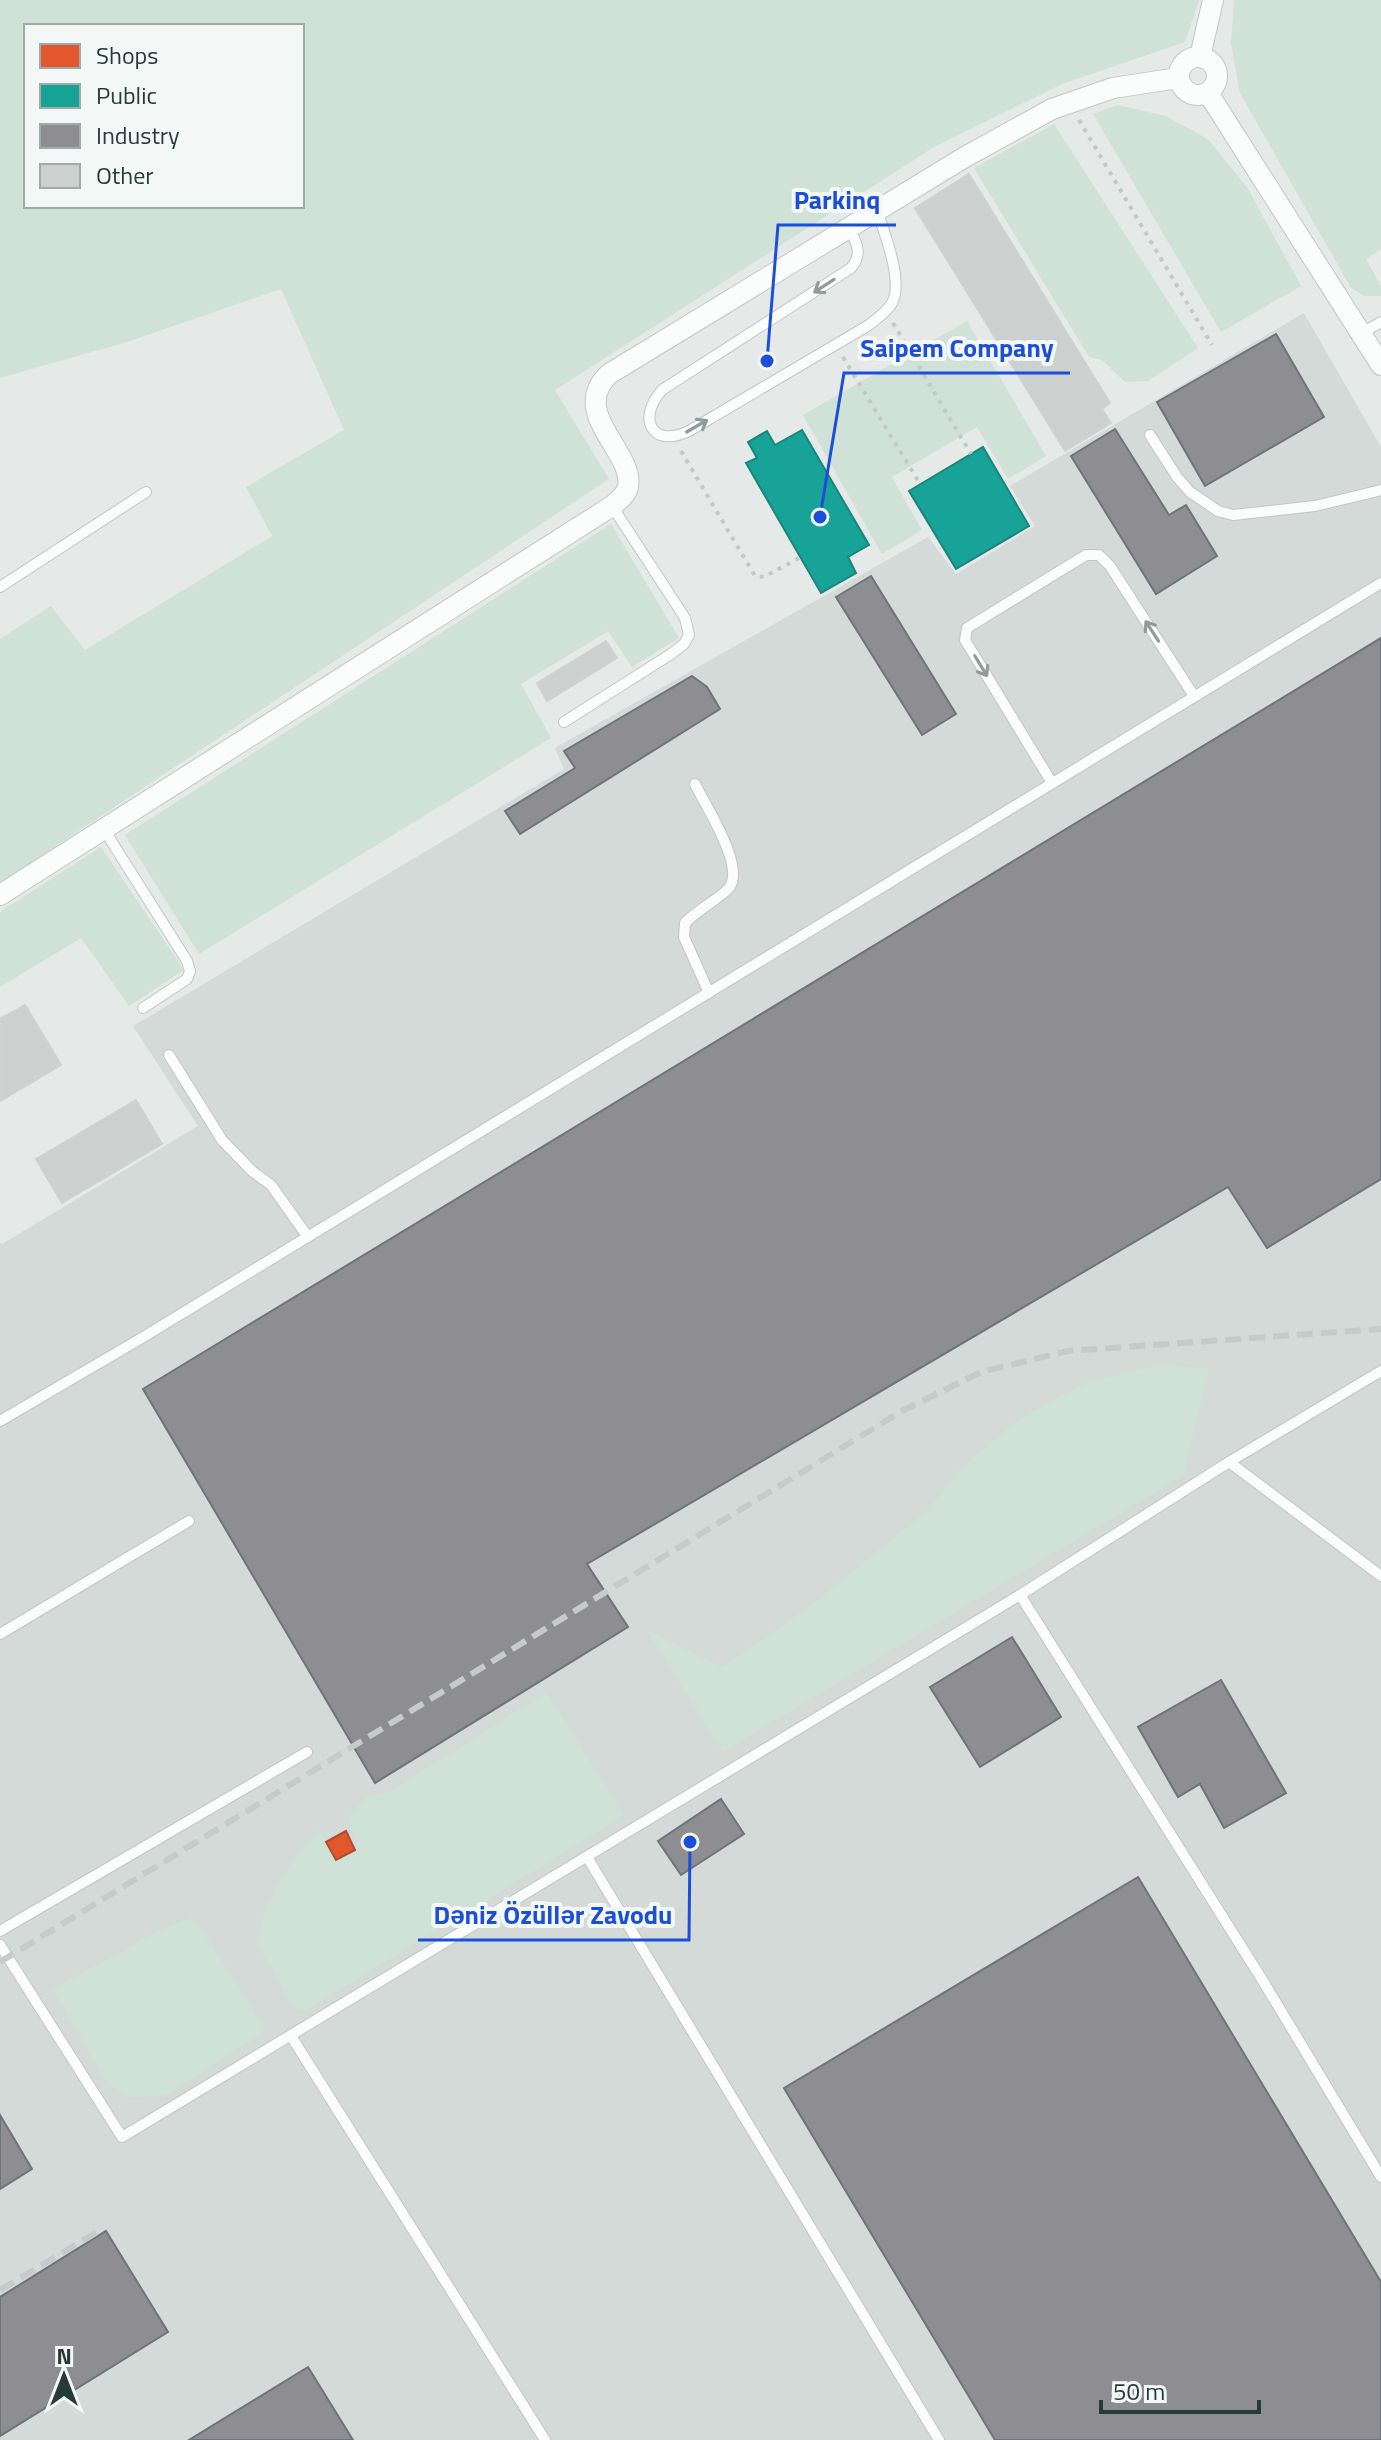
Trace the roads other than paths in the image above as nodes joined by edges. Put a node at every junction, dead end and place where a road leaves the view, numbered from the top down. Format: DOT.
graph roads {
  1 [pos="1213,0"];
  2 [pos="1200,57"];
  3 [pos="1178,78"];
  4 [pos="1208,93"];
  5 [pos="877,210"];
  6 [pos="849,228"];
  7 [pos="1381,322"];
  8 [pos="1362,333"];
  9 [pos="1381,365"];
  10 [pos="1150,435"];
  11 [pos="1381,490"];
  12 [pos="146,492"];
  13 [pos="612,506"];
  14 [pos="1381,583"];
  15 [pos="0,587"];
  16 [pos="1194,696"];
  17 [pos="564,722"];
  18 [pos="1052,783"];
  19 [pos="695,784"];
  20 [pos="103,828"];
  21 [pos="0,895"];
  22 [pos="709,993"];
  23 [pos="143,1008"];
  24 [pos="169,1055"];
  25 [pos="308,1237"];
  26 [pos="1381,1371"];
  27 [pos="0,1421"];
  28 [pos="1229,1462"];
  29 [pos="189,1521"];
  30 [pos="1381,1576"];
  31 [pos="1020,1595"];
  32 [pos="0,1634"];
  33 [pos="307,1752"];
  34 [pos="587,1857"];
  35 [pos="0,1931"];
  36 [pos="0,1945"];
  37 [pos="291,2036"];
  38 [pos="1381,2177"];
  39 [pos="545,2440"];
  40 [pos="939,2440"];
  1 -- 2 [label="street"];
  2 -- 3 [label="street"];
  2 -- 4 [label="street"];
  3 -- 4 [label="street"];
  3 -- 5 [label="street"];
  4 -- 8 [label="street"];
  5 -- 6 [label="street"];
  6 -- 5 [label="lane, one-way"];
  6 -- 13 [label="street"];
  7 -- 8 [label="lane"];
  8 -- 9 [label="street"];
  10 -- 11 [label="lane"];
  12 -- 15 [label="lane"];
  13 -- 17 [label="lane"];
  13 -- 20 [label="street"];
  14 -- 16 [label="lane"];
  16 -- 18 [label="lane"];
  16 -- 18 [label="lane, one-way"];
  18 -- 22 [label="lane"];
  19 -- 22 [label="lane"];
  20 -- 21 [label="street"];
  20 -- 23 [label="lane"];
  22 -- 25 [label="lane"];
  24 -- 25 [label="lane"];
  25 -- 27 [label="lane"];
  26 -- 28 [label="lane"];
  28 -- 30 [label="lane"];
  28 -- 31 [label="lane"];
  29 -- 32 [label="lane"];
  31 -- 34 [label="lane"];
  31 -- 38 [label="lane"];
  33 -- 35 [label="lane"];
  34 -- 37 [label="lane"];
  34 -- 40 [label="lane"];
  36 -- 37 [label="lane"];
  37 -- 39 [label="lane"];
}
